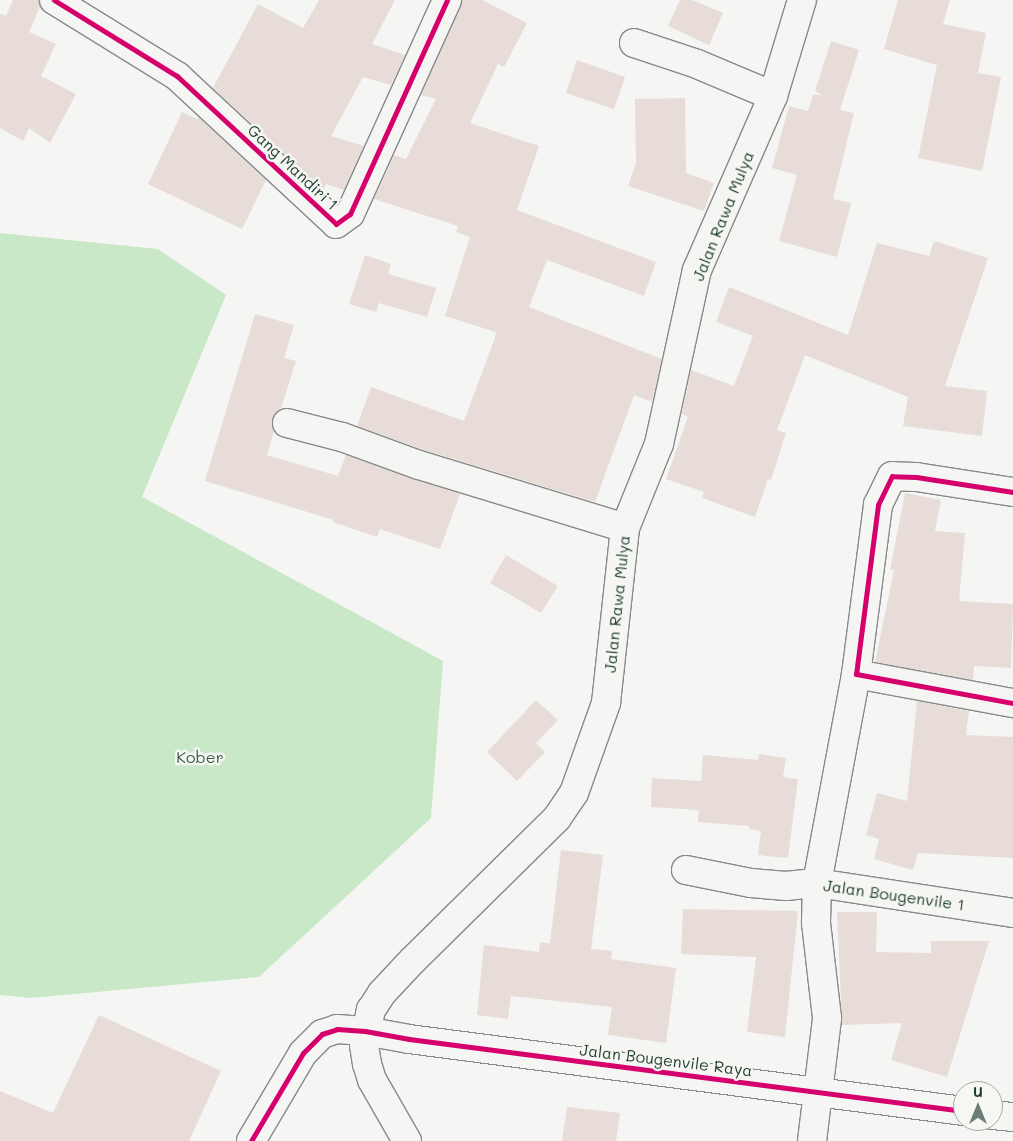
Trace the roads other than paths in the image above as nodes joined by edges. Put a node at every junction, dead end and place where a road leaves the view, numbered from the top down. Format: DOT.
graph roads {
  1 [pos="54,0"];
  2 [pos="447,0"];
  3 [pos="802,0"];
  4 [pos="634,43"];
  5 [pos="773,96"];
  6 [pos="287,423"];
  7 [pos="1013,492"];
  8 [pos="625,528"];
  9 [pos="856,674"];
  10 [pos="1013,704"];
  11 [pos="686,870"];
  12 [pos="817,883"];
  13 [pos="1013,913"];
  14 [pos="365,1031"];
  15 [pos="818,1092"];
  16 [pos="953,1110"];
  17 [pos="252,1141"];
  18 [pos="407,1141"];
  19 [pos="812,1141"];
  1 -- 2 [label="street, Gang Mandiri 1"];
  3 -- 5 [label="street, Jalan Rawa Mulya"];
  4 -- 5 [label="street"];
  5 -- 8 [label="street, Jalan Rawa Mulya"];
  6 -- 8 [label="street"];
  7 -- 9 [label="street"];
  8 -- 14 [label="street, Jalan Rawa Mulya"];
  9 -- 10 [label="street"];
  9 -- 12 [label="street"];
  11 -- 12 [label="street, Jalan Bougenvile 1"];
  12 -- 13 [label="street, Jalan Bougenvile 1"];
  12 -- 15 [label="street"];
  14 -- 15 [label="street, Jalan Bougenvile Raya"];
  14 -- 17 [label="street, Jalan Bougenvile Raya"];
  14 -- 18 [label="street, Jalan Rawa Mulya"];
  15 -- 16 [label="street, Jalan Bougenvile Raya"];
  15 -- 19 [label="street"];
}
